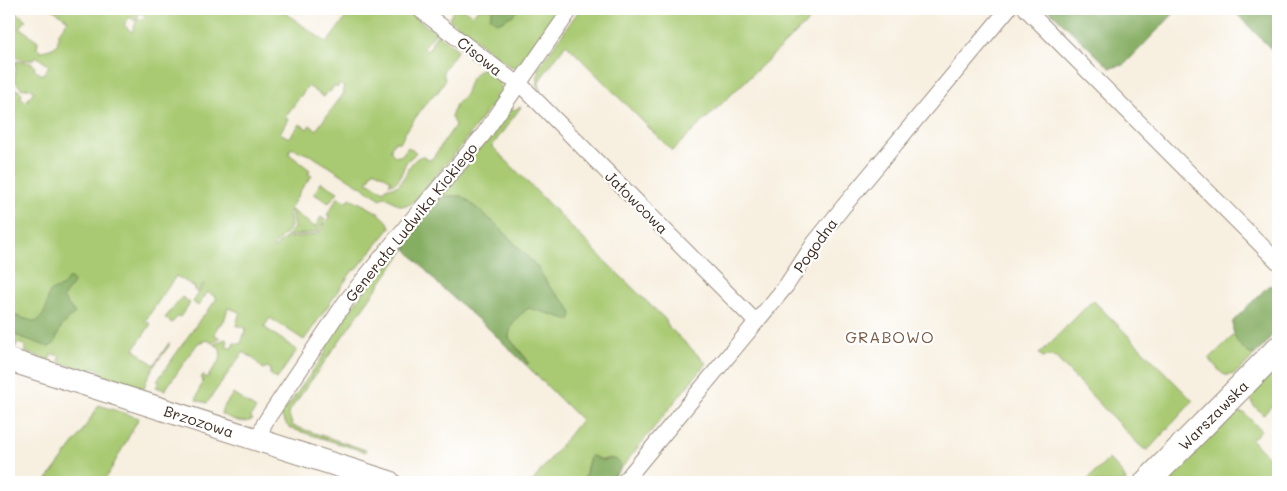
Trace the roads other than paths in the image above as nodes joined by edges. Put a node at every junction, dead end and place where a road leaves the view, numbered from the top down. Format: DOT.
graph roads {
  1 [pos="419,9"];
  2 [pos="571,9"];
  3 [pos="1008,9"];
  4 [pos="1026,9"];
  5 [pos="519,83"];
  6 [pos="1278,262"];
  7 [pos="756,322"];
  8 [pos="1278,349"];
  9 [pos="9,360"];
  10 [pos="259,440"];
  11 [pos="389,482"];
  12 [pos="624,482"];
  13 [pos="1147,482"];
  1 -- 5 [label="street, Cisowa"];
  2 -- 5 [label="street, Generała Ludwika Kickiego"];
  3 -- 7 [label="street, Pogodna"];
  4 -- 6 [label="street"];
  5 -- 7 [label="street, Jałowcowa"];
  5 -- 10 [label="street, Generała Ludwika Kickiego"];
  7 -- 12 [label="street, Pogodna"];
  8 -- 13 [label="main road, Warszawska"];
  9 -- 10 [label="main road, Brzozowa"];
  10 -- 11 [label="main road, Brzozowa"];
}
